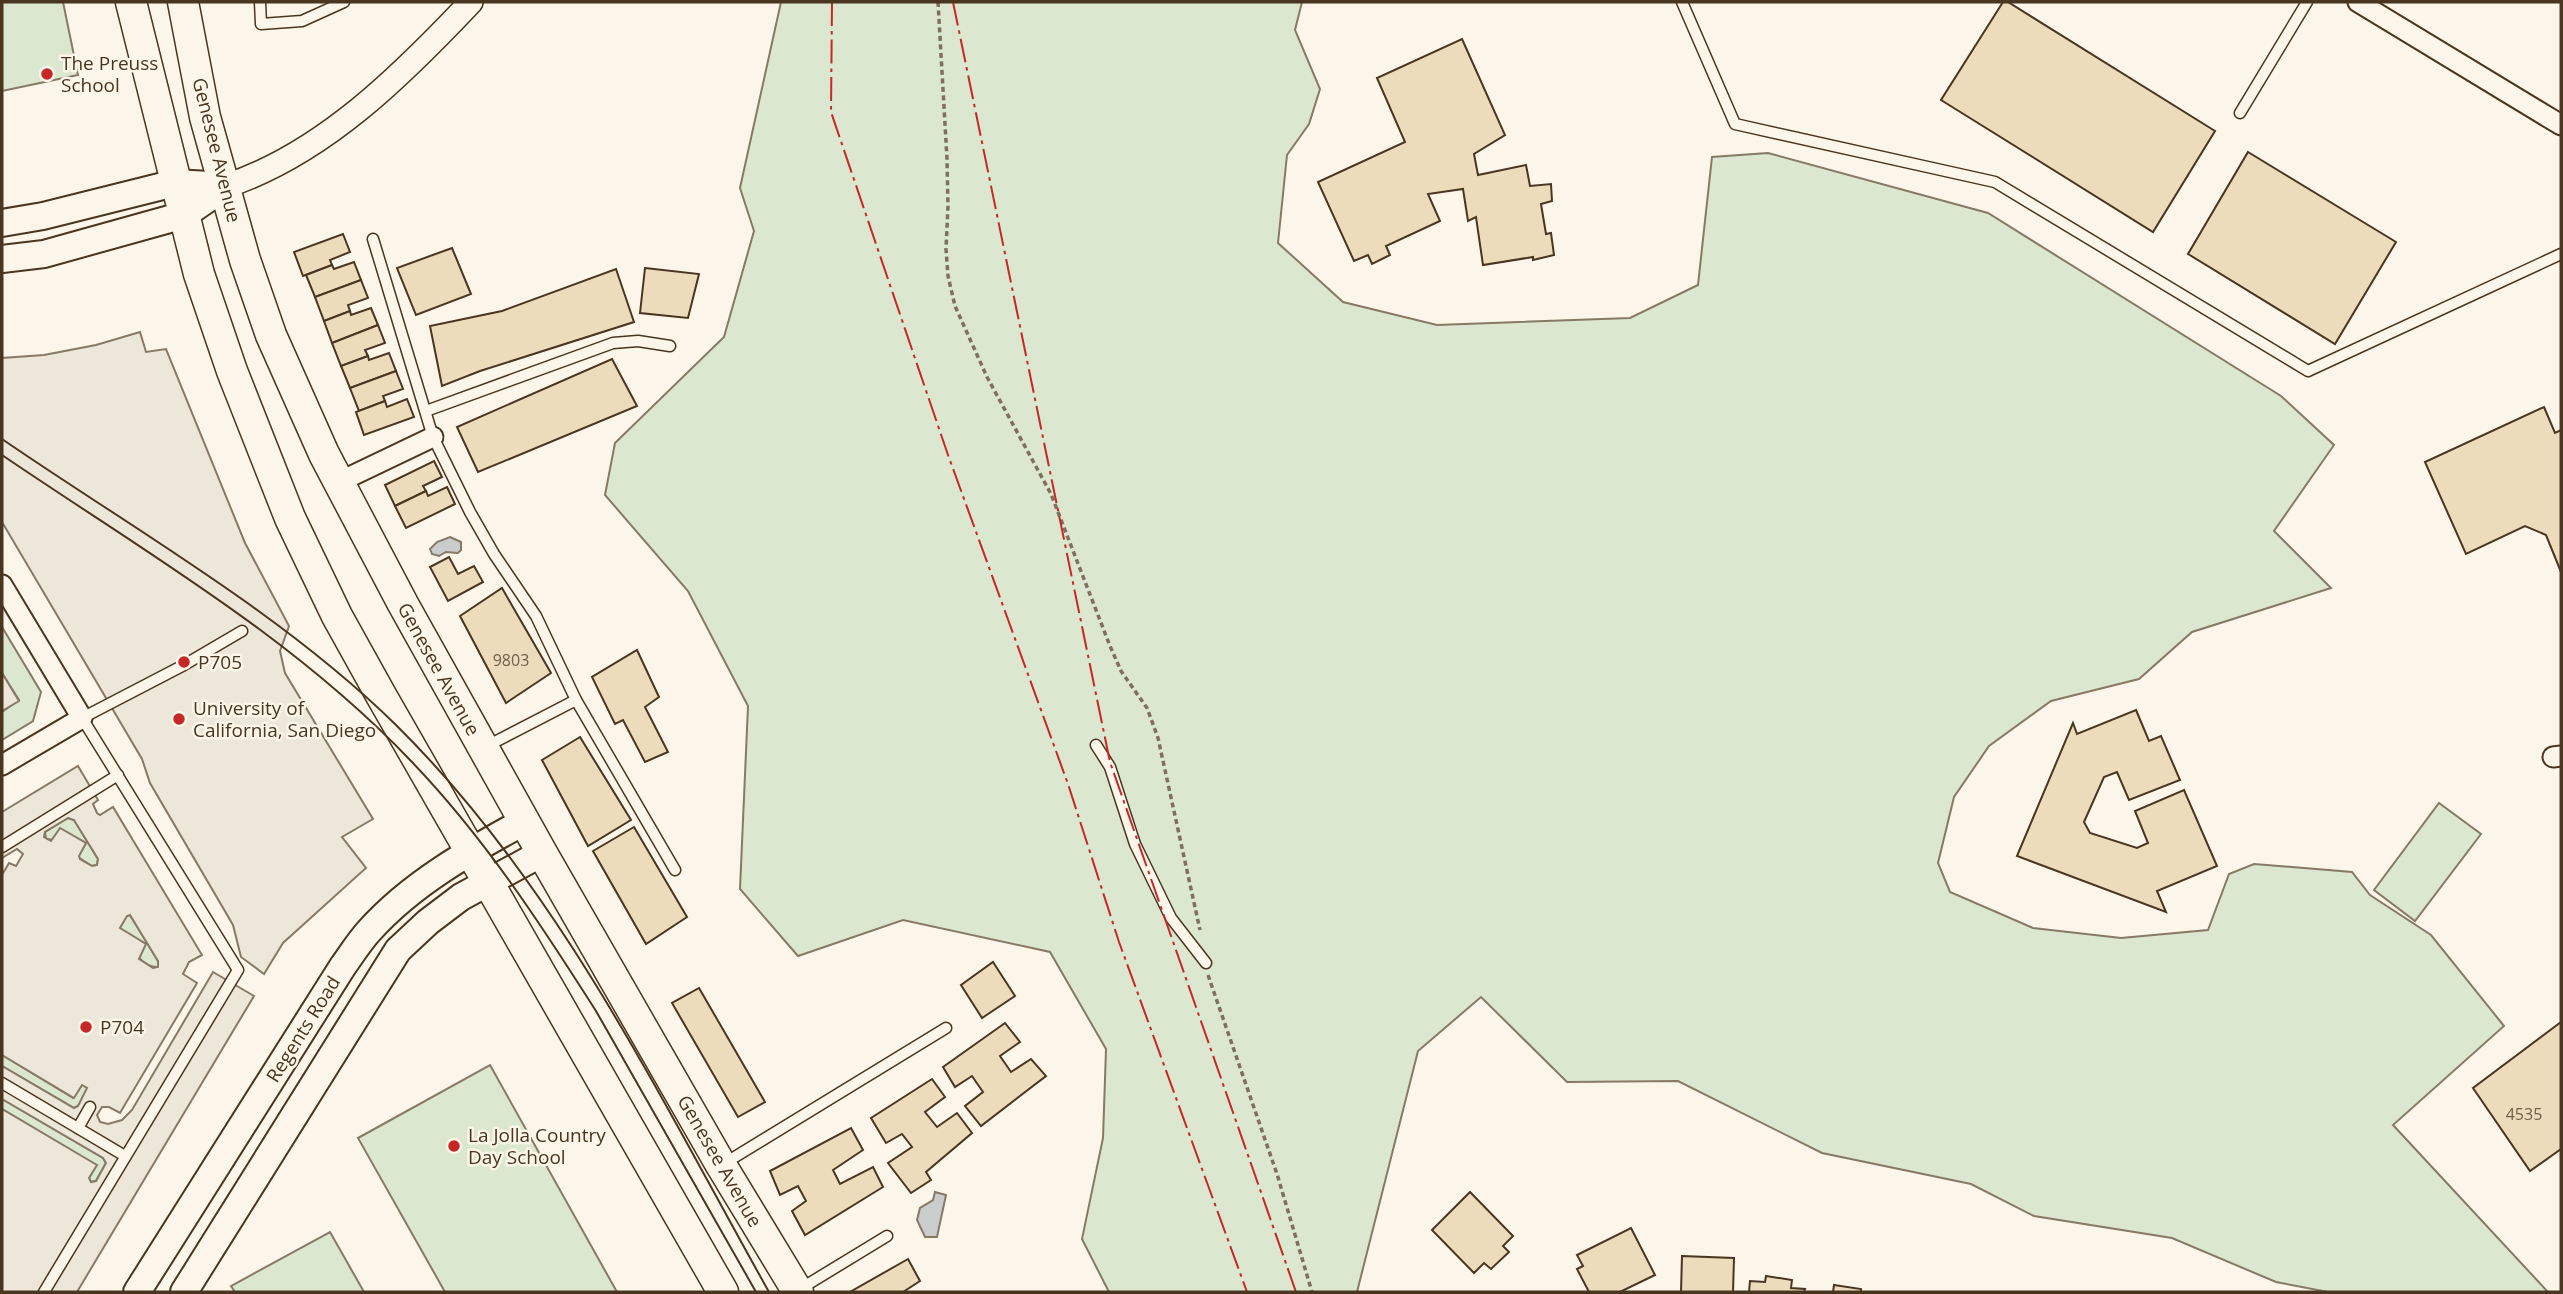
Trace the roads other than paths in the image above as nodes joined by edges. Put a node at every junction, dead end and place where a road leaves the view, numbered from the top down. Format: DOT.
graph roads {
  1 [pos="131,2"];
  2 [pos="183,2"];
  3 [pos="260,2"];
  4 [pos="344,2"];
  5 [pos="471,2"];
  6 [pos="1682,2"];
  7 [pos="2307,2"];
  8 [pos="2358,2"];
  9 [pos="2240,113"];
  10 [pos="2561,125"];
  11 [pos="175,183"];
  12 [pos="226,186"];
  13 [pos="184,215"];
  14 [pos="2,223"];
  15 [pos="373,239"];
  16 [pos="2561,254"];
  17 [pos="2,259"];
  18 [pos="670,346"];
  19 [pos="426,411"];
  20 [pos="433,437"];
  21 [pos="339,482"];
  22 [pos="2,585"];
  23 [pos="242,631"];
  24 [pos="576,700"];
  25 [pos="82,718"];
  26 [pos="1097,745"];
  27 [pos="484,748"];
  28 [pos="2,765"];
  29 [pos="118,775"];
  30 [pos="525,821"];
  31 [pos="2,847"];
  32 [pos="470,851"];
  33 [pos="542,853"];
  34 [pos="675,870"];
  35 [pos="488,883"];
  36 [pos="1206,963"];
  37 [pos="946,1028"];
  38 [pos="2,1083"];
  39 [pos="90,1107"];
  40 [pos="78,1128"];
  41 [pos="125,1156"];
  42 [pos="721,1165"];
  43 [pos="887,1236"];
  44 [pos="44,1292"];
  45 [pos="137,1292"];
  46 [pos="184,1292"];
  47 [pos="723,1292"];
  48 [pos="797,1292"];
  1 -- 11 [label="main road"];
  2 -- 12 [label="main road, Genesee Avenue"];
  3 -- 4 [label="lane"];
  5 -- 12 [label="street"];
  6 -- 16 [label="lane"];
  7 -- 9 [label="lane"];
  8 -- 10 [label="street"];
  11 -- 12 [label="main road"];
  11 -- 13 [label="main road"];
  11 -- 14 [label="main road"];
  12 -- 13 [label="main road"];
  12 -- 21 [label="main road, Genesee Avenue"];
  13 -- 17 [label="main road"];
  13 -- 32 [label="main road"];
  15 -- 19 [label="lane"];
  18 -- 19 [label="lane"];
  19 -- 20 [label="lane"];
  20 -- 21 [label="street"];
  20 -- 24 [label="lane"];
  21 -- 27 [label="main road, Genesee Avenue"];
  22 -- 25 [label="street"];
  23 -- 25 [label="lane"];
  24 -- 27 [label="lane"];
  24 -- 34 [label="lane"];
  25 -- 28 [label="street"];
  25 -- 29 [label="lane"];
  26 -- 36 [label="lane"];
  27 -- 30 [label="main road, Genesee Avenue"];
  29 -- 31 [label="lane"];
  29 -- 41 [label="lane"];
  30 -- 32 [label="main road, Regents Road"];
  30 -- 33 [label="main road, Genesee Avenue"];
  32 -- 35 [label="main road"];
  32 -- 45 [label="main road, Regents Road"];
  33 -- 35 [label="main road, Regents Road"];
  33 -- 42 [label="main road, Genesee Avenue"];
  35 -- 46 [label="main road, Regents Road"];
  35 -- 47 [label="main road"];
  37 -- 42 [label="lane"];
  38 -- 40 [label="lane"];
  39 -- 40 [label="lane"];
  40 -- 41 [label="lane"];
  41 -- 44 [label="lane"];
  42 -- 48 [label="main road, Genesee Avenue"];
  43 -- 48 [label="lane"];
}
